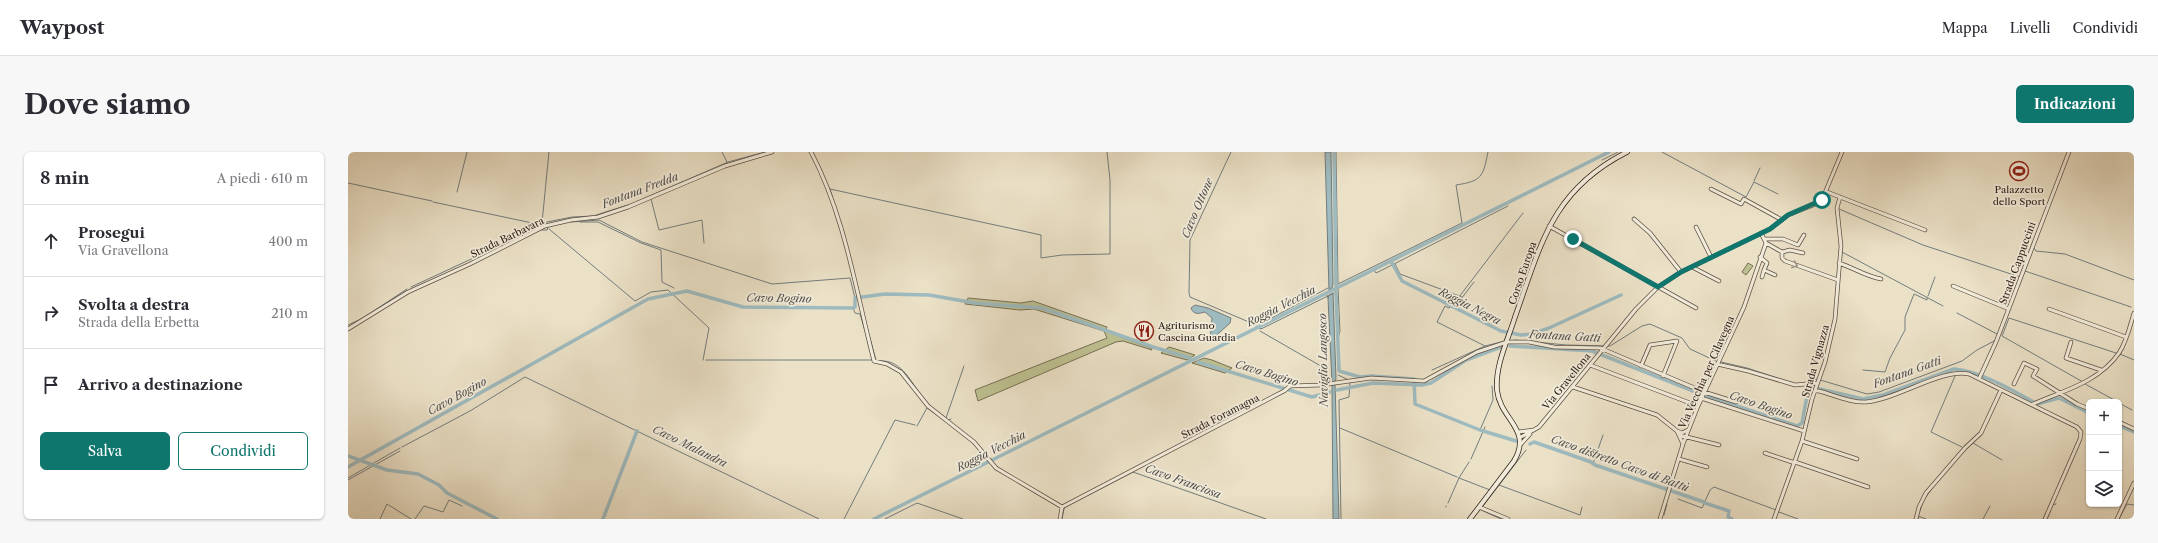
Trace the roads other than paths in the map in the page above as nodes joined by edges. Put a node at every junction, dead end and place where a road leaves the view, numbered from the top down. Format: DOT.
graph roads {
  1 [pos="772,152"];
  2 [pos="812,152"];
  3 [pos="1627,152"];
  4 [pos="1842,152"];
  5 [pos="2069,152"];
  6 [pos="1711,189"];
  7 [pos="1827,192"];
  8 [pos="1840,197"];
  9 [pos="1634,219"];
  10 [pos="1782,220"];
  11 [pos="1549,226"];
  12 [pos="1696,227"];
  13 [pos="1924,230"];
  14 [pos="1761,234"];
  15 [pos="1804,234"];
  16 [pos="1764,238"];
  17 [pos="1766,243"];
  18 [pos="1782,252"];
  19 [pos="1803,253"];
  20 [pos="1712,257"];
  21 [pos="1760,257"];
  22 [pos="1839,263"];
  23 [pos="1692,267"];
  24 [pos="1764,270"];
  25 [pos="1681,272"];
  26 [pos="1775,275"];
  27 [pos="1762,277"];
  28 [pos="1881,279"];
  29 [pos="1719,280"];
  30 [pos="1838,280"];
  31 [pos="1953,286"];
  32 [pos="1658,287"];
  33 [pos="1696,308"];
  34 [pos="2009,309"];
  35 [pos="2049,309"];
  36 [pos="2134,313"];
  37 [pos="348,328"];
  38 [pos="2126,337"];
  39 [pos="1507,342"];
  40 [pos="2071,342"];
  41 [pos="1602,351"];
  42 [pos="1717,364"];
  43 [pos="1590,365"];
  44 [pos="1641,366"];
  45 [pos="2101,370"];
  46 [pos="1663,376"];
  47 [pos="1979,379"];
  48 [pos="2014,384"];
  49 [pos="1817,385"];
  50 [pos="1573,387"];
  51 [pos="2001,390"];
  52 [pos="1704,392"];
  53 [pos="2059,393"];
  54 [pos="1701,398"];
  55 [pos="1751,404"];
  56 [pos="2035,404"];
  57 [pos="1698,406"];
  58 [pos="2086,407"];
  59 [pos="2122,423"];
  60 [pos="2134,429"];
  61 [pos="1518,430"];
  62 [pos="1535,430"];
  63 [pos="1688,430"];
  64 [pos="1677,431"];
  65 [pos="1804,431"];
  66 [pos="1531,433"];
  67 [pos="1679,435"];
  68 [pos="1686,436"];
  69 [pos="1521,437"];
  70 [pos="1802,441"];
  71 [pos="1521,444"];
  72 [pos="1683,444"];
  73 [pos="1719,445"];
  74 [pos="1765,454"];
  75 [pos="1678,459"];
  76 [pos="1857,459"];
  77 [pos="1795,463"];
  78 [pos="1707,467"];
  79 [pos="2134,483"];
  80 [pos="1868,487"];
  81 [pos="1062,507"];
  82 [pos="1479,507"];
  83 [pos="1060,519"];
  84 [pos="1470,519"];
  85 [pos="1508,519"];
  86 [pos="1660,519"];
  87 [pos="1774,519"];
  88 [pos="1916,519"];
  89 [pos="2045,519"];
  90 [pos="2117,519"];
  1 -- 37 [label="street, Strada Barbavara"];
  2 -- 81 [label="street"];
  3 -- 11 [label="main road, Corso Europa"];
  4 -- 7 [label="street, Via Gravellona"];
  5 -- 34 [label="street, Strada Cappuccini"];
  6 -- 10 [label="street"];
  7 -- 8 [label="street"];
  7 -- 10 [label="street, Via Gravellona"];
  8 -- 13 [label="street"];
  8 -- 22 [label="street, Strada Vignazza"];
  9 -- 25 [label="street"];
  10 -- 14 [label="street, Via Gravellona"];
  11 -- 32 [label="street"];
  11 -- 39 [label="main road, Corso Europa"];
  12 -- 20 [label="street"];
  14 -- 16 [label="street"];
  14 -- 20 [label="street, Via Gravellona"];
  15 -- 16 [label="street"];
  16 -- 17 [label="street"];
  17 -- 18 [label="street"];
  17 -- 21 [label="street, Via Vecchia per Cilavegna"];
  18 -- 19 [label="street"];
  18 -- 30 [label="street, one-way"];
  20 -- 23 [label="street, Via Gravellona"];
  21 -- 24 [label="street"];
  21 -- 42 [label="street, Via Vecchia per Cilavegna"];
  22 -- 28 [label="street"];
  22 -- 30 [label="street, Strada Vignazza"];
  23 -- 25 [label="street, Via Gravellona"];
  23 -- 29 [label="street"];
  24 -- 26 [label="street"];
  24 -- 27 [label="street"];
  25 -- 32 [label="street, Via Gravellona"];
  30 -- 49 [label="street, Strada Vignazza"];
  31 -- 34 [label="street"];
  32 -- 33 [label="street"];
  32 -- 41 [label="street, Via Gravellona"];
  34 -- 47 [label="street, Strada Cappuccini"];
  35 -- 38 [label="street"];
  36 -- 38 [label="street"];
  38 -- 45 [label="street"];
  39 -- 41 [label="street"];
  39 -- 61 [label="main road, Corso Europa"];
  39 -- 81 [label="street, Strada Foramagna"];
  40 -- 45 [label="street"];
  41 -- 43 [label="street, Via Gravellona"];
  41 -- 44 [label="street"];
  42 -- 49 [label="street"];
  42 -- 52 [label="street, Via Vecchia per Cilavegna"];
  43 -- 50 [label="street, Via Gravellona"];
  43 -- 57 [label="street"];
  44 -- 46 [label="street"];
  44 -- 46 [label="street"];
  45 -- 53 [label="street"];
  46 -- 52 [label="street"];
  47 -- 49 [label="street"];
  47 -- 51 [label="street"];
  48 -- 53 [label="street"];
  49 -- 65 [label="street, Strada Vignazza"];
  50 -- 62 [label="street, Via Gravellona"];
  50 -- 64 [label="street"];
  51 -- 56 [label="street"];
  51 -- 88 [label="street"];
  52 -- 54 [label="street, Via Vecchia per Cilavegna"];
  52 -- 55 [label="street"];
  53 -- 56 [label="street"];
  53 -- 58 [label="street"];
  54 -- 57 [label="street, Via Vecchia per Cilavegna"];
  54 -- 65 [label="street"];
  56 -- 89 [label="street"];
  57 -- 63 [label="street, Via Vecchia per Cilavegna"];
  59 -- 60 [label="street"];
  61 -- 62 [label="street"];
  61 -- 69 [label="main road"];
  62 -- 66 [label="street, Via Gravellona"];
  63 -- 64 [label="street"];
  63 -- 68 [label="street, Via Vecchia per Cilavegna"];
  64 -- 67 [label="street"];
  65 -- 70 [label="street, Strada Vignazza"];
  66 -- 69 [label="street, Via Gravellona"];
  66 -- 71 [label="street, Via Gravellona"];
  67 -- 68 [label="street"];
  67 -- 72 [label="street"];
  68 -- 72 [label="street, Via Vecchia per Cilavegna"];
  68 -- 73 [label="street"];
  69 -- 71 [label="main road, Via Gravellona"];
  70 -- 76 [label="street"];
  70 -- 77 [label="street, Strada Vignazza"];
  71 -- 82 [label="main road, Via Gravellona"];
  72 -- 75 [label="street, Via Vecchia per Cilavegna"];
  74 -- 77 [label="street"];
  75 -- 78 [label="street"];
  75 -- 86 [label="street, Via Vecchia per Cilavegna"];
  77 -- 80 [label="street"];
  77 -- 87 [label="street, Strada Vignazza"];
  79 -- 90 [label="street"];
  81 -- 83 [label="street"];
  82 -- 84 [label="main road, Via Gravellona"];
  82 -- 85 [label="street"];
}
